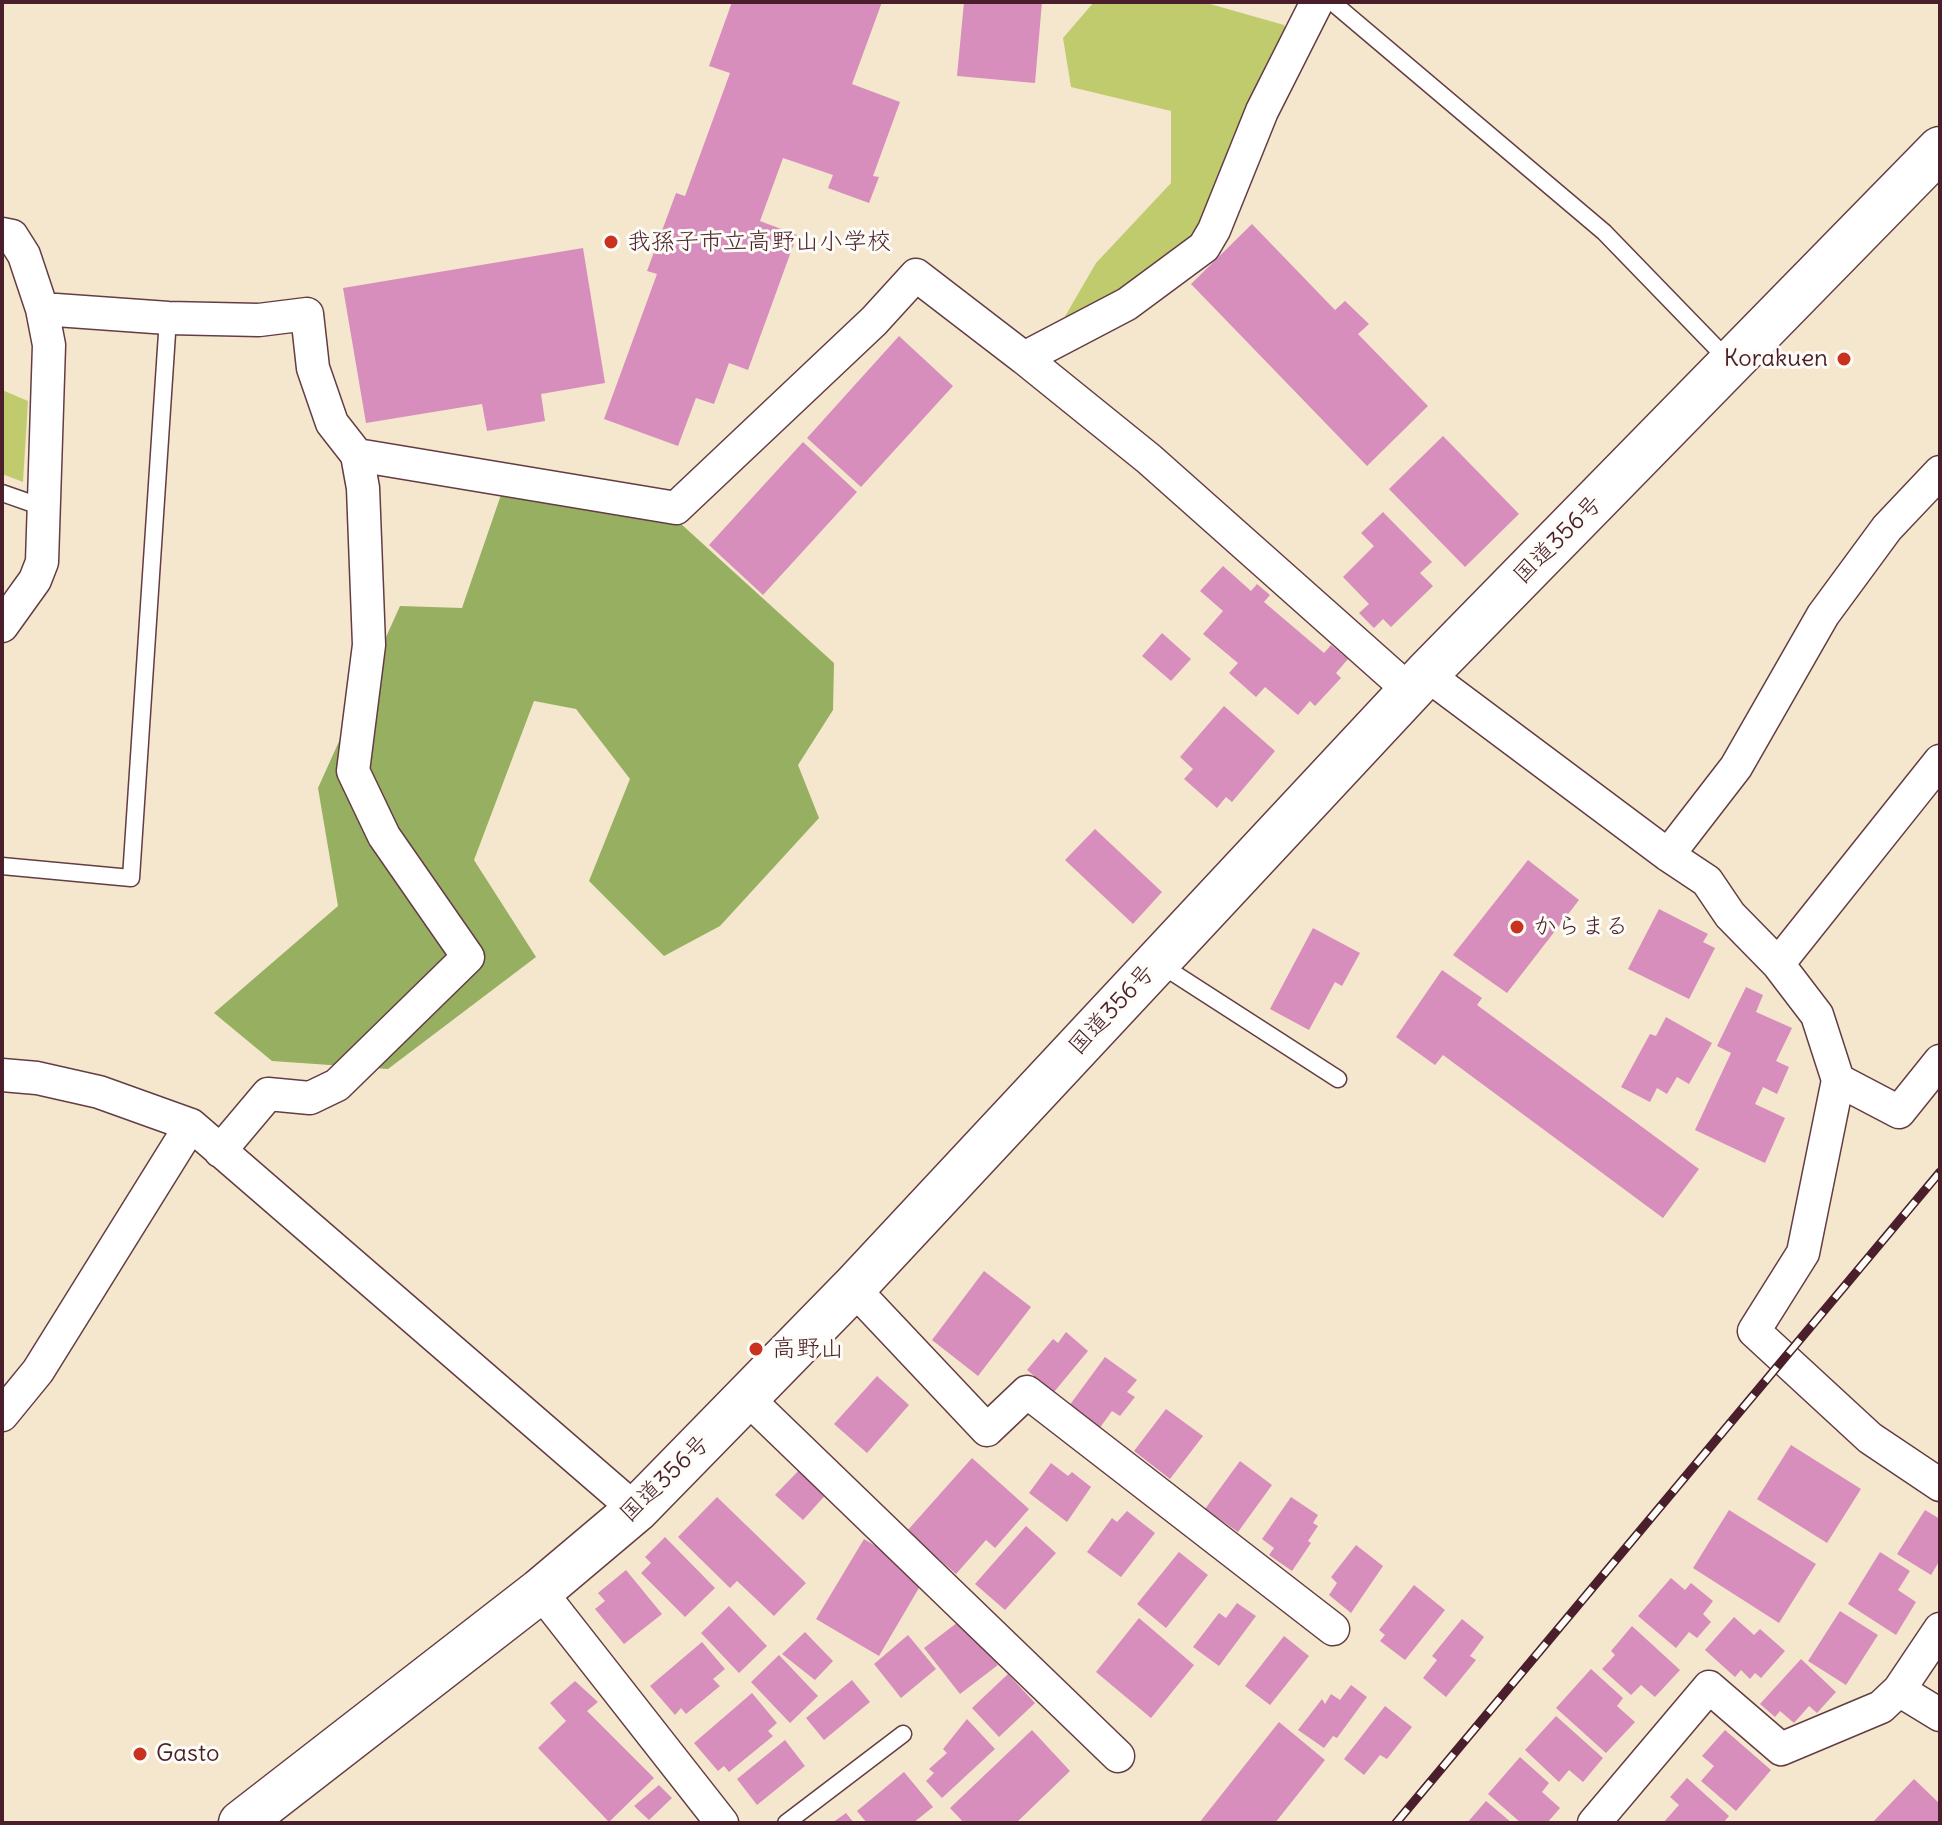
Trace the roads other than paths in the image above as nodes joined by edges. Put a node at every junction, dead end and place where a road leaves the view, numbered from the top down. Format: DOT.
graph roads {
  1 [pos="1317,2"];
  2 [pos="1332,2"];
  3 [pos="1940,149"];
  4 [pos="2,234"];
  5 [pos="42,309"];
  6 [pos="168,318"];
  7 [pos="1024,358"];
  8 [pos="1731,364"];
  9 [pos="357,455"];
  10 [pos="1940,472"];
  11 [pos="2,493"];
  12 [pos="45,508"];
  13 [pos="2,626"];
  14 [pos="1418,682"];
  15 [pos="1940,761"];
  16 [pos="1668,855"];
  17 [pos="2,866"];
  18 [pos="1157,962"];
  19 [pos="1778,964"];
  20 [pos="1940,1061"];
  21 [pos="2,1075"];
  22 [pos="1338,1079"];
  23 [pos="1838,1080"];
  24 [pos="191,1125"];
  25 [pos="220,1151"];
  26 [pos="853,1288"];
  27 [pos="748,1399"];
  28 [pos="2,1415"];
  29 [pos="1940,1485"];
  30 [pos="636,1510"];
  31 [pos="540,1591"];
  32 [pos="1333,1629"];
  33 [pos="1940,1629"];
  34 [pos="1899,1690"];
  35 [pos="1940,1715"];
  36 [pos="903,1734"];
  37 [pos="1118,1756"];
  38 [pos="241,1823"];
  39 [pos="722,1823"];
  40 [pos="786,1823"];
  41 [pos="1594,1823"];
  1 -- 7 [label="street"];
  2 -- 8 [label="lane"];
  3 -- 8 [label="highway, 国道356号"];
  4 -- 5 [label="street"];
  5 -- 6 [label="street"];
  5 -- 12 [label="street"];
  6 -- 9 [label="street"];
  6 -- 17 [label="lane"];
  7 -- 9 [label="street"];
  7 -- 14 [label="street"];
  8 -- 14 [label="highway, 国道356号"];
  9 -- 25 [label="street"];
  10 -- 16 [label="street"];
  11 -- 12 [label="lane"];
  12 -- 13 [label="street"];
  14 -- 16 [label="street"];
  14 -- 18 [label="highway, 国道356号"];
  15 -- 19 [label="street"];
  16 -- 19 [label="street"];
  18 -- 22 [label="lane"];
  18 -- 26 [label="highway, 国道356号"];
  19 -- 23 [label="street"];
  20 -- 23 [label="street"];
  21 -- 24 [label="street"];
  23 -- 29 [label="street"];
  24 -- 25 [label="street"];
  24 -- 28 [label="street"];
  25 -- 30 [label="street"];
  26 -- 27 [label="highway, 国道356号"];
  26 -- 32 [label="street"];
  27 -- 30 [label="highway, 国道356号"];
  27 -- 37 [label="street"];
  30 -- 31 [label="highway, 国道356号"];
  31 -- 38 [label="highway, 国道356号"];
  31 -- 39 [label="street"];
  33 -- 34 [label="street"];
  34 -- 35 [label="street"];
  34 -- 41 [label="street"];
  36 -- 40 [label="lane"];
}
